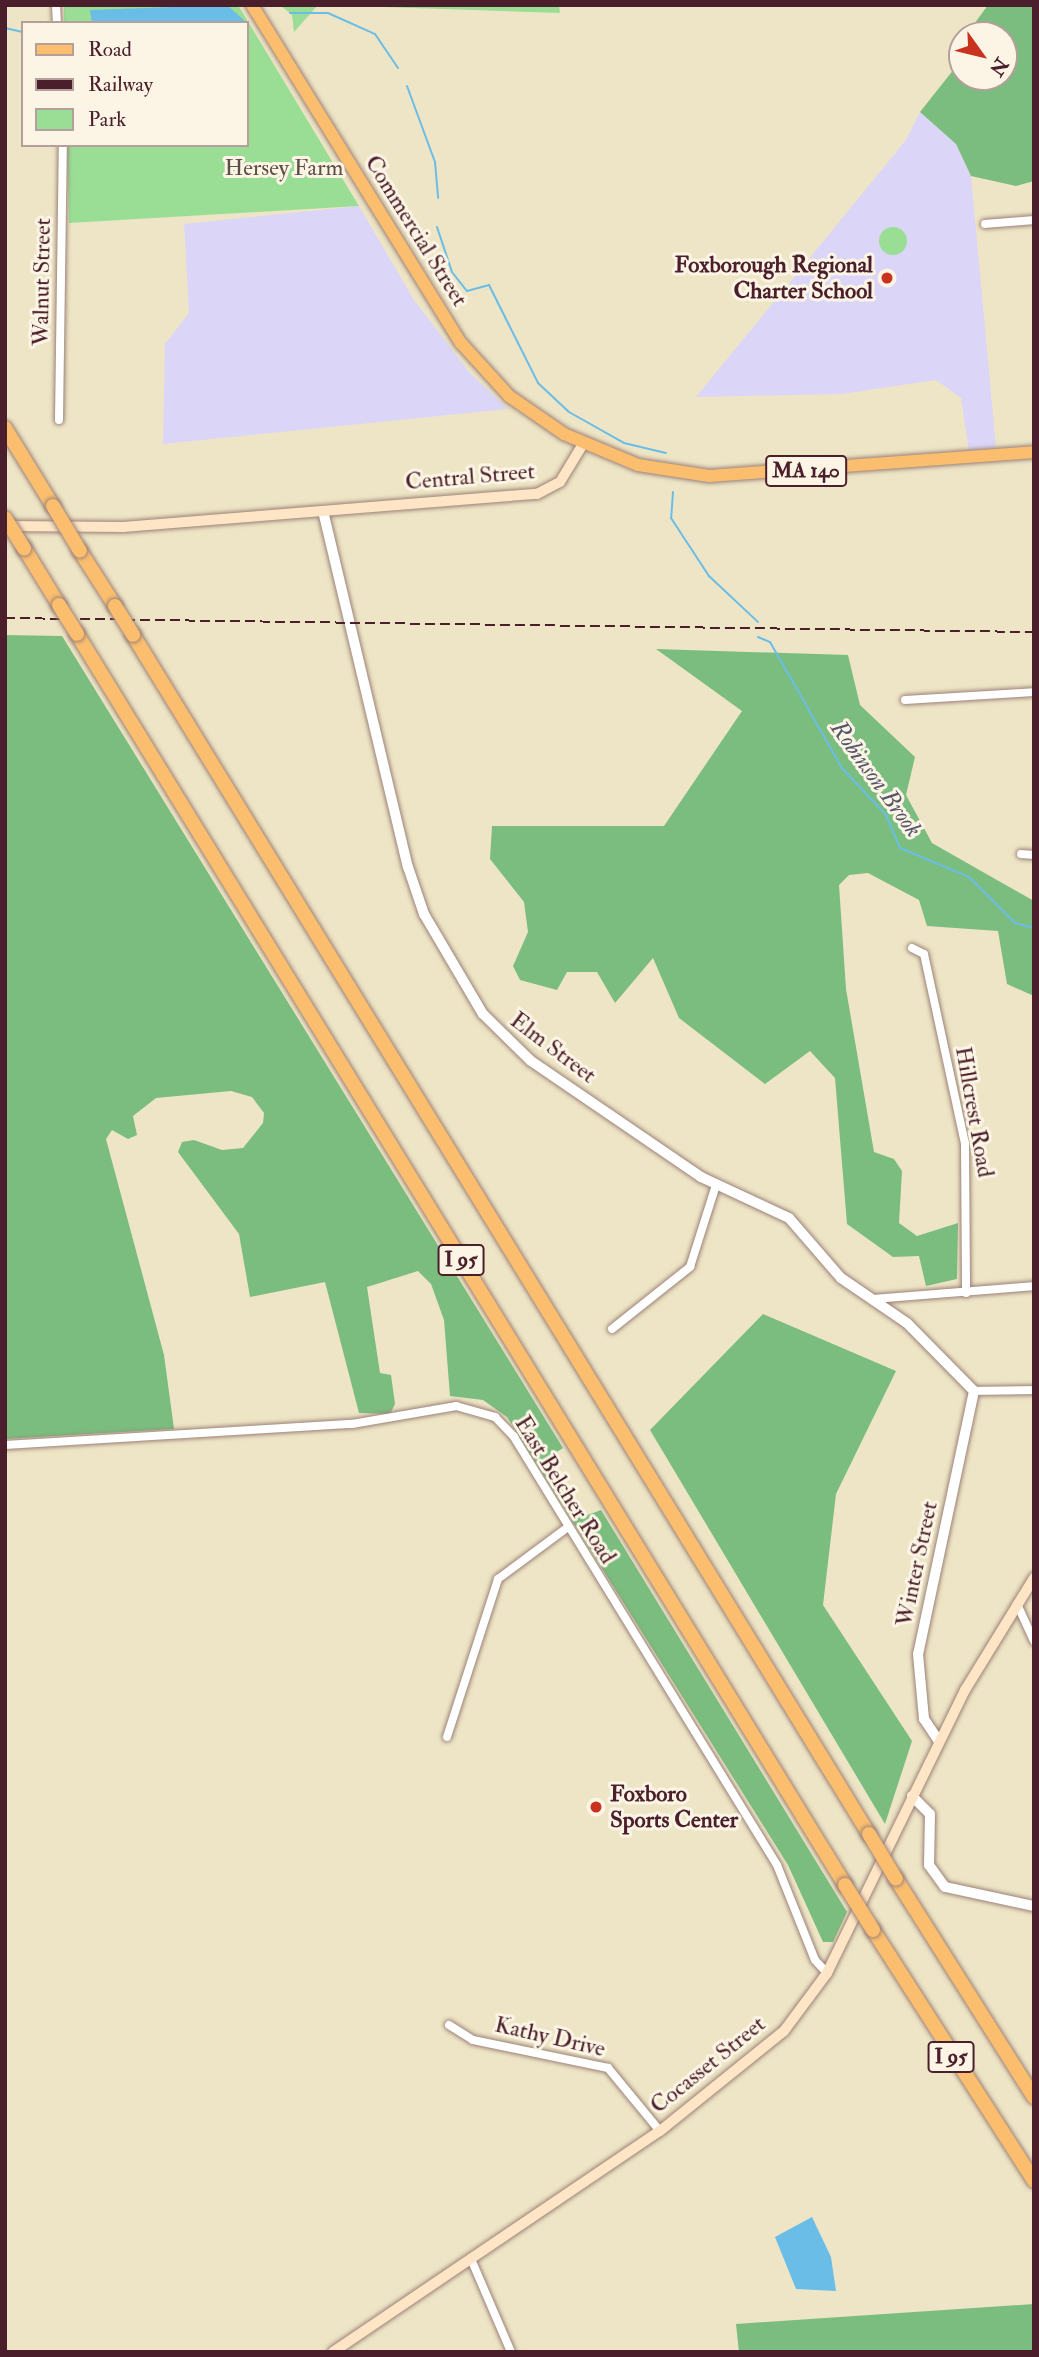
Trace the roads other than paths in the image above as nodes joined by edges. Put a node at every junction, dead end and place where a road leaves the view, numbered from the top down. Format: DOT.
graph roads {
  1 [pos="252,5"];
  2 [pos="63,147"];
  3 [pos="1033,220"];
  4 [pos="985,224"];
  5 [pos="1034,229"];
  6 [pos="59,420"];
  7 [pos="5,428"];
  8 [pos="583,444"];
  9 [pos="1034,452"];
  10 [pos="323,511"];
  11 [pos="5,518"];
  12 [pos="5,526"];
  13 [pos="1034,692"];
  14 [pos="905,700"];
  15 [pos="1021,853"];
  16 [pos="1034,855"];
  17 [pos="912,948"];
  18 [pos="716,1185"];
  19 [pos="1034,1286"];
  20 [pos="967,1293"];
  21 [pos="874,1299"];
  22 [pos="612,1329"];
  23 [pos="1034,1390"];
  24 [pos="974,1391"];
  25 [pos="5,1445"];
  26 [pos="568,1527"];
  27 [pos="1034,1578"];
  28 [pos="1017,1604"];
  29 [pos="1034,1641"];
  30 [pos="447,1738"];
  31 [pos="939,1741"];
  32 [pos="912,1796"];
  33 [pos="1034,1906"];
  34 [pos="827,1973"];
  35 [pos="449,2025"];
  36 [pos="1034,2097"];
  37 [pos="660,2131"];
  38 [pos="1034,2181"];
  39 [pos="471,2259"];
  40 [pos="333,2352"];
  41 [pos="511,2352"];
  1 -- 8 [label="main road, Commercial Street / MA 140"];
  2 -- 6 [label="street, Walnut Street"];
  3 -- 4 [label="street"];
  3 -- 5 [label="street"];
  7 -- 36 [label="highway, I 95, bridge"];
  8 -- 9 [label="main road, MA 140"];
  8 -- 10 [label="main road, Central Street"];
  10 -- 12 [label="main road, Central Street"];
  10 -- 18 [label="street, Elm Street"];
  11 -- 38 [label="highway, I 95, bridge"];
  13 -- 14 [label="street"];
  15 -- 16 [label="street"];
  17 -- 20 [label="street, Hillcrest Road"];
  18 -- 21 [label="street, Elm Street"];
  18 -- 22 [label="street"];
  19 -- 20 [label="street"];
  20 -- 21 [label="street"];
  21 -- 24 [label="street, Elm Street"];
  23 -- 24 [label="street"];
  24 -- 31 [label="street, Winter Street"];
  25 -- 26 [label="street, East Belcher Road"];
  26 -- 30 [label="street"];
  26 -- 34 [label="street, East Belcher Road"];
  27 -- 28 [label="main road, Cocasset Street"];
  28 -- 29 [label="street"];
  28 -- 31 [label="main road, Cocasset Street"];
  31 -- 32 [label="main road, Cocasset Street"];
  32 -- 33 [label="street"];
  32 -- 34 [label="main road, Cocasset Street"];
  34 -- 37 [label="main road, Cocasset Street"];
  35 -- 37 [label="street, Kathy Drive"];
  37 -- 39 [label="main road, Cocasset Street"];
  39 -- 40 [label="main road, Cocasset Street"];
  39 -- 41 [label="street"];
}
